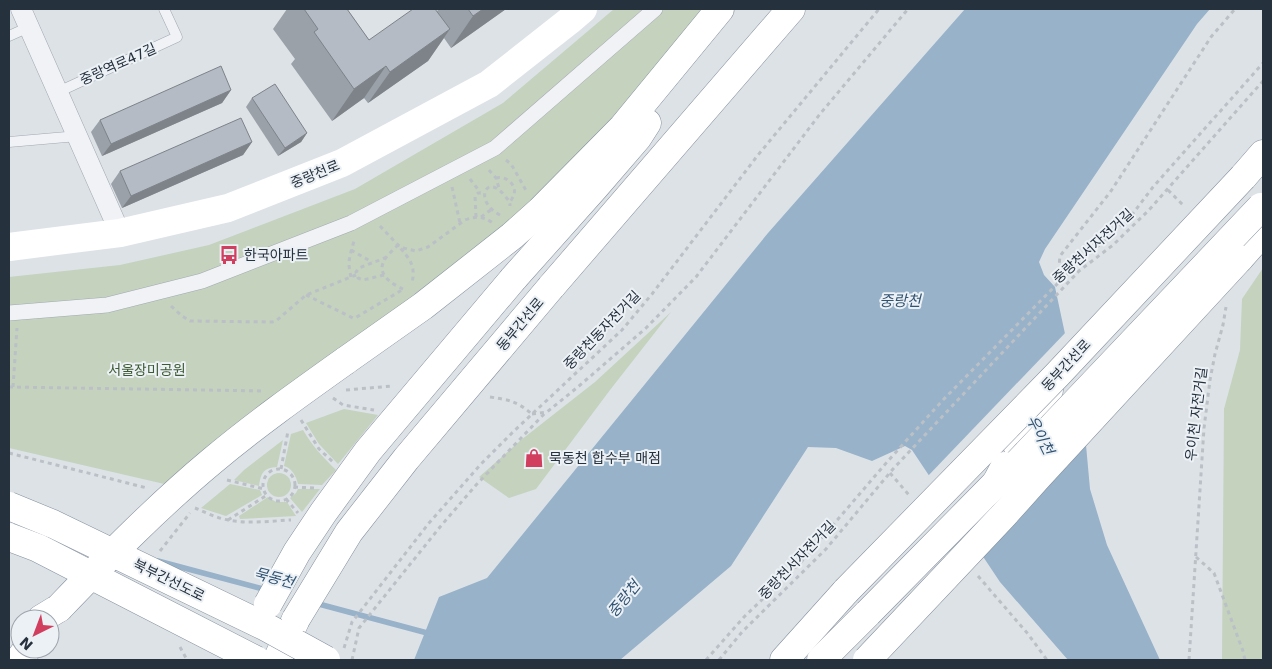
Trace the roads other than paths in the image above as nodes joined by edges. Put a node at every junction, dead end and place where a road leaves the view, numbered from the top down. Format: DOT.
graph roads {
  1 [pos="164,9"];
  2 [pos="582,9"];
  3 [pos="655,9"];
  4 [pos="721,9"];
  5 [pos="791,9"];
  6 [pos="26,14"];
  7 [pos="9,36"];
  8 [pos="58,92"];
  9 [pos="78,136"];
  10 [pos="9,142"];
  11 [pos="1263,154"];
  12 [pos="1262,215"];
  13 [pos="120,232"];
  14 [pos="9,247"];
  15 [pos="13,313"];
  16 [pos="1058,376"];
  17 [pos="996,483"];
  18 [pos="9,506"];
  19 [pos="9,537"];
  20 [pos="56,609"];
  21 [pos="868,612"];
  22 [pos="334,656"];
  23 [pos="236,660"];
  24 [pos="256,660"];
  25 [pos="277,660"];
  26 [pos="784,660"];
  27 [pos="821,660"];
  28 [pos="843,660"];
  29 [pos="867,660"];
  1 -- 8 [label="lane, 중랑역로47길"];
  2 -- 13 [label="main road, 중랑천로"];
  3 -- 15 [label="street"];
  4 -- 20 [label="main road, bridge"];
  4 -- 23 [label="main road, bridge"];
  5 -- 25 [label="main road, 동부간선로, bridge"];
  6 -- 7 [label="lane"];
  6 -- 8 [label="street"];
  8 -- 9 [label="street"];
  9 -- 10 [label="lane"];
  9 -- 13 [label="street"];
  11 -- 16 [label="main road, 동부간선로, bridge"];
  12 -- 17 [label="main road, bridge"];
  12 -- 29 [label="main road, bridge"];
  13 -- 14 [label="main road, 중랑천로"];
  16 -- 17 [label="main road, bridge"];
  16 -- 26 [label="main road, 동부간선로, bridge"];
  17 -- 21 [label="main road, bridge"];
  18 -- 22 [label="main road, 북부간선도로, bridge"];
  19 -- 24 [label="main road, bridge"];
  21 -- 27 [label="main road"];
  21 -- 28 [label="main road"];
}
